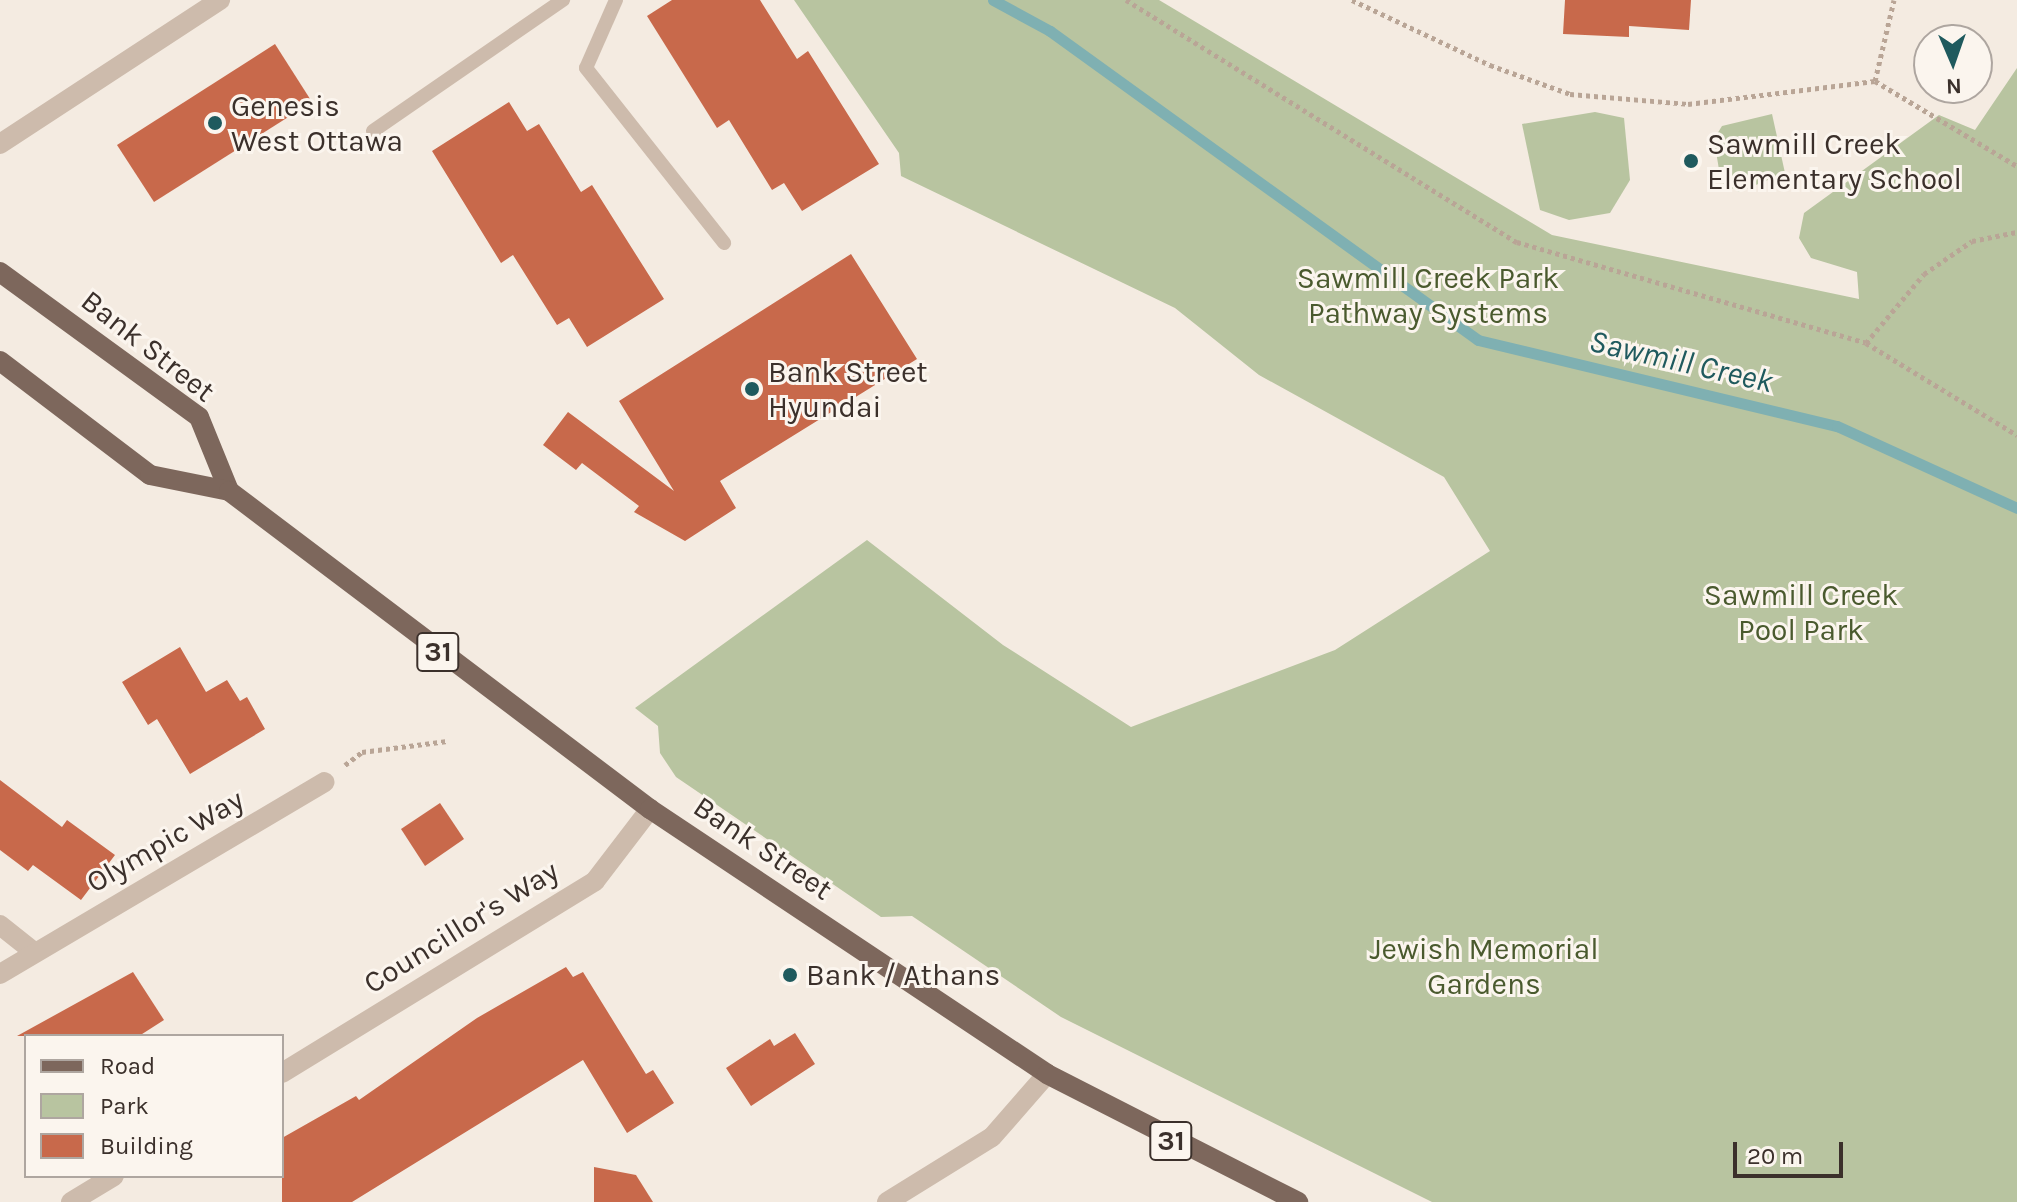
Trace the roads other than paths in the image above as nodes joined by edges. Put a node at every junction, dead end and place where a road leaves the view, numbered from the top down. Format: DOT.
graph roads {
  1 [pos="220,0"];
  2 [pos="563,0"];
  3 [pos="611,2"];
  4 [pos="373,131"];
  5 [pos="0,144"];
  6 [pos="724,243"];
  7 [pos="0,272"];
  8 [pos="0,361"];
  9 [pos="229,491"];
  10 [pos="325,782"];
  11 [pos="650,809"];
  12 [pos="0,925"];
  13 [pos="34,952"];
  14 [pos="0,974"];
  15 [pos="284,1072"];
  16 [pos="1047,1074"];
  17 [pos="111,1178"];
  18 [pos="71,1202"];
  19 [pos="887,1202"];
  20 [pos="1298,1202"];
  1 -- 5 [label="street"];
  2 -- 4 [label="lane"];
  3 -- 6 [label="lane"];
  7 -- 9 [label="main road, Bank Street"];
  8 -- 9 [label="main road, Bank Street / 31"];
  9 -- 11 [label="main road, Bank Street / 31"];
  10 -- 13 [label="street, Olympic Way"];
  11 -- 15 [label="street, Councillor's Way"];
  11 -- 16 [label="main road, Bank Street / 31"];
  12 -- 13 [label="street"];
  13 -- 14 [label="street, Olympic Way"];
  16 -- 19 [label="street"];
  16 -- 20 [label="main road, Bank Street / 31"];
  17 -- 18 [label="street"];
}
